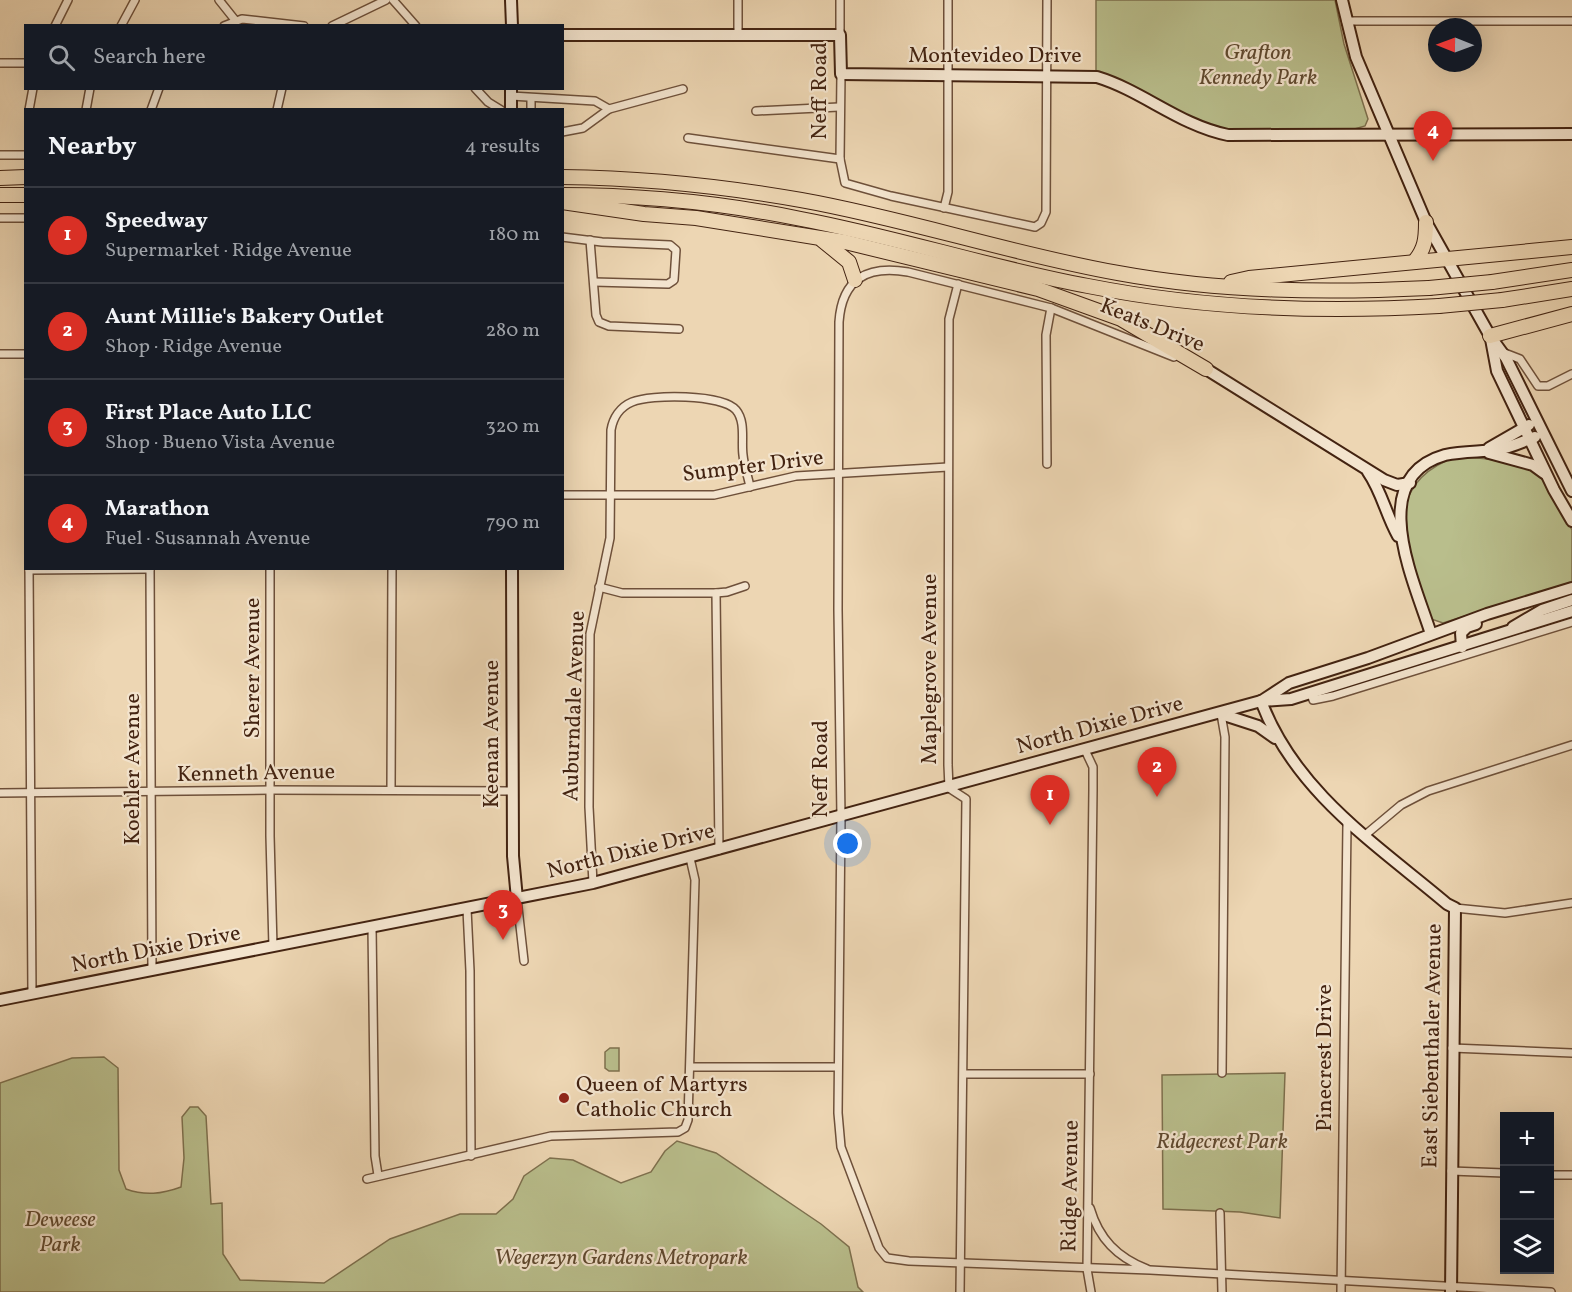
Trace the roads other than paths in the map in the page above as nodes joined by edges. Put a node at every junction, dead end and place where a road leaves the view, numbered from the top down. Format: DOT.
graph roads {
  1 [pos="68,0"];
  2 [pos="135,0"];
  3 [pos="219,0"];
  4 [pos="386,0"];
  5 [pos="393,0"];
  6 [pos="512,0"];
  7 [pos="738,0"];
  8 [pos="840,0"];
  9 [pos="948,0"];
  10 [pos="1047,0"];
  11 [pos="1342,0"];
  12 [pos="235,20"];
  13 [pos="1346,21"];
  14 [pos="1572,21"];
  15 [pos="56,24"];
  16 [pos="122,24"];
  17 [pos="228,24"];
  18 [pos="281,24"];
  19 [pos="336,24"];
  20 [pos="414,24"];
  21 [pos="512,24"];
  22 [pos="564,34"];
  23 [pos="738,35"];
  24 [pos="840,35"];
  25 [pos="0,63"];
  26 [pos="24,63"];
  27 [pos="841,74"];
  28 [pos="1047,74"];
  29 [pos="948,75"];
  30 [pos="683,89"];
  31 [pos="33,90"];
  32 [pos="90,90"];
  33 [pos="158,90"];
  34 [pos="282,90"];
  35 [pos="477,90"];
  36 [pos="512,92"];
  37 [pos="531,98"];
  38 [pos="839,107"];
  39 [pos="29,108"];
  40 [pos="86,108"];
  41 [pos="152,108"];
  42 [pos="277,108"];
  43 [pos="498,108"];
  44 [pos="512,108"];
  45 [pos="531,108"];
  46 [pos="609,109"];
  47 [pos="756,111"];
  48 [pos="564,132"];
  49 [pos="1572,134"];
  50 [pos="1388,136"];
  51 [pos="688,138"];
  52 [pos="0,155"];
  53 [pos="24,155"];
  54 [pos="840,159"];
  55 [pos="0,177"];
  56 [pos="24,177"];
  57 [pos="564,177"];
  58 [pos="0,195"];
  59 [pos="24,195"];
  60 [pos="564,195"];
  61 [pos="564,202"];
  62 [pos="944,208"];
  63 [pos="0,218"];
  64 [pos="24,218"];
  65 [pos="1426,222"];
  66 [pos="564,237"];
  67 [pos="818,237"];
  68 [pos="590,240"];
  69 [pos="1572,247"];
  70 [pos="1446,258"];
  71 [pos="1414,262"];
  72 [pos="1572,270"];
  73 [pos="855,280"];
  74 [pos="594,282"];
  75 [pos="958,284"];
  76 [pos="1216,286"];
  77 [pos="1572,289"];
  78 [pos="1052,308"];
  79 [pos="1572,314"];
  80 [pos="679,329"];
  81 [pos="1490,336"];
  82 [pos="1502,352"];
  83 [pos="0,354"];
  84 [pos="24,354"];
  85 [pos="1206,369"];
  86 [pos="1512,370"];
  87 [pos="1572,374"];
  88 [pos="1527,426"];
  89 [pos="1532,438"];
  90 [pos="1480,451"];
  91 [pos="1047,464"];
  92 [pos="948,467"];
  93 [pos="1366,469"];
  94 [pos="838,475"];
  95 [pos="1548,477"];
  96 [pos="1410,483"];
  97 [pos="750,487"];
  98 [pos="1572,493"];
  99 [pos="564,495"];
  100 [pos="611,495"];
  101 [pos="1572,521"];
  102 [pos="1402,543"];
  103 [pos="29,570"];
  104 [pos="150,570"];
  105 [pos="270,570"];
  106 [pos="392,570"];
  107 [pos="512,570"];
  108 [pos="745,586"];
  109 [pos="599,587"];
  110 [pos="1572,588"];
  111 [pos="716,593"];
  112 [pos="1572,600"];
  113 [pos="1512,607"];
  114 [pos="1572,611"];
  115 [pos="1572,622"];
  116 [pos="1431,634"];
  117 [pos="1503,634"];
  118 [pos="1463,651"];
  119 [pos="1329,670"];
  120 [pos="1311,693"];
  121 [pos="1261,701"];
  122 [pos="1221,714"];
  123 [pos="1282,745"];
  124 [pos="1572,745"];
  125 [pos="1085,750"];
  126 [pos="949,788"];
  127 [pos="271,790"];
  128 [pos="392,790"];
  129 [pos="512,791"];
  130 [pos="0,793"];
  131 [pos="30,794"];
  132 [pos="152,794"];
  133 [pos="841,817"];
  134 [pos="1347,824"];
  135 [pos="1364,836"];
  136 [pos="719,850"];
  137 [pos="690,858"];
  138 [pos="593,883"];
  139 [pos="517,899"];
  140 [pos="1572,903"];
  141 [pos="1455,908"];
  142 [pos="467,909"];
  143 [pos="372,927"];
  144 [pos="273,947"];
  145 [pos="524,961"];
  146 [pos="152,970"];
  147 [pos="32,993"];
  148 [pos="0,1000"];
  149 [pos="1452,1048"];
  150 [pos="1572,1053"];
  151 [pos="691,1067"];
  152 [pos="837,1067"];
  153 [pos="1222,1073"];
  154 [pos="964,1074"];
  155 [pos="1090,1074"];
  156 [pos="471,1156"];
  157 [pos="1451,1171"];
  158 [pos="1500,1173"];
  159 [pos="378,1175"];
  160 [pos="1554,1175"];
  161 [pos="1572,1176"];
  162 [pos="368,1179"];
  163 [pos="1089,1196"];
  164 [pos="1220,1213"];
  165 [pos="961,1262"];
  166 [pos="1087,1269"];
  167 [pos="1150,1270"];
  168 [pos="1222,1276"];
  169 [pos="1341,1282"];
  170 [pos="1451,1290"];
  171 [pos="960,1292"];
  172 [pos="1091,1292"];
  173 [pos="1222,1292"];
  174 [pos="1341,1292"];
  175 [pos="1544,1292"];
  176 [pos="1551,1292"];
  1 -- 15 [label="street"];
  2 -- 16 [label="street"];
  3 -- 12 [label="street"];
  4 -- 19 [label="street"];
  5 -- 20 [label="street"];
  6 -- 21 [label="main road"];
  7 -- 23 [label="street"];
  8 -- 24 [label="street, Neff Road"];
  9 -- 29 [label="street"];
  10 -- 28 [label="street"];
  11 -- 13 [label="main road"];
  12 -- 17 [label="street"];
  12 -- 18 [label="street"];
  13 -- 14 [label="street"];
  13 -- 50 [label="main road"];
  22 -- 23 [label="main road"];
  23 -- 24 [label="main road"];
  24 -- 27 [label="main road, Neff Road"];
  25 -- 26 [label="street"];
  27 -- 29 [label="main road, Montevideo Drive"];
  27 -- 38 [label="street, Neff Road"];
  28 -- 29 [label="main road, Montevideo Drive"];
  28 -- 50 [label="main road, Montevideo Drive"];
  28 -- 62 [label="street"];
  29 -- 62 [label="street"];
  30 -- 46 [label="street"];
  31 -- 39 [label="street"];
  32 -- 40 [label="street"];
  33 -- 41 [label="street"];
  34 -- 42 [label="street"];
  35 -- 43 [label="street"];
  36 -- 37 [label="street"];
  36 -- 44 [label="main road"];
  37 -- 45 [label="street"];
  37 -- 46 [label="street"];
  38 -- 47 [label="street"];
  38 -- 54 [label="street, Neff Road"];
  46 -- 48 [label="street"];
  49 -- 50 [label="main road, Montevideo Drive"];
  50 -- 65 [label="main road"];
  51 -- 54 [label="street"];
  52 -- 53 [label="street"];
  54 -- 62 [label="street, Neff Road"];
  55 -- 56 [label="highway"];
  57 -- 76 [label="highway"];
  58 -- 59 [label="highway"];
  60 -- 77 [label="highway, bridge"];
  61 -- 67 [label="highway"];
  63 -- 64 [label="street"];
  65 -- 70 [label="main road"];
  65 -- 71 [label="highway"];
  66 -- 68 [label="street"];
  67 -- 73 [label="highway"];
  67 -- 85 [label="highway"];
  68 -- 74 [label="street"];
  68 -- 74 [label="street"];
  69 -- 70 [label="highway"];
  70 -- 71 [label="highway"];
  70 -- 81 [label="main road"];
  71 -- 76 [label="highway"];
  72 -- 76 [label="highway, bridge"];
  73 -- 75 [label="street, Keats Drive"];
  73 -- 94 [label="street, Neff Road"];
  74 -- 80 [label="street"];
  75 -- 78 [label="street, Keats Drive"];
  75 -- 92 [label="street, Maplegrove Avenue"];
  78 -- 85 [label="street, Keats Drive"];
  78 -- 91 [label="street"];
  79 -- 81 [label="highway"];
  81 -- 82 [label="main road"];
  81 -- 88 [label="main road"];
  82 -- 86 [label="main road"];
  82 -- 87 [label="street"];
  83 -- 84 [label="street"];
  85 -- 93 [label="main road, Keats Drive"];
  86 -- 88 [label="main road"];
  86 -- 98 [label="main road"];
  88 -- 89 [label="main road"];
  88 -- 90 [label="main road"];
  89 -- 90 [label="main road"];
  89 -- 95 [label="main road"];
  89 -- 98 [label="main road"];
  90 -- 95 [label="main road"];
  90 -- 96 [label="main road"];
  92 -- 94 [label="street, Sumpter Drive"];
  92 -- 126 [label="street, Maplegrove Avenue"];
  93 -- 96 [label="main road, Keats Drive"];
  93 -- 102 [label="main road"];
  94 -- 97 [label="street, Sumpter Drive"];
  94 -- 133 [label="street, Neff Road"];
  95 -- 101 [label="main road"];
  96 -- 102 [label="main road"];
  97 -- 100 [label="street, Sumpter Drive"];
  97 -- 100 [label="street, Auburndale Avenue"];
  99 -- 100 [label="street, Sumpter Drive"];
  100 -- 109 [label="street, Auburndale Avenue"];
  102 -- 116 [label="main road"];
  103 -- 131 [label="street"];
  104 -- 132 [label="street, Koehler Avenue"];
  105 -- 127 [label="street, Sherer Avenue"];
  106 -- 128 [label="street"];
  107 -- 129 [label="main road, Keenan Avenue"];
  108 -- 111 [label="street"];
  109 -- 111 [label="street"];
  109 -- 138 [label="street, Auburndale Avenue"];
  110 -- 113 [label="main road, North Dixie Drive"];
  111 -- 136 [label="street"];
  112 -- 117 [label="main road"];
  113 -- 116 [label="main road, North Dixie Drive"];
  113 -- 118 [label="main road"];
  114 -- 117 [label="main road, North Dixie Drive"];
  115 -- 118 [label="street"];
  116 -- 119 [label="main road, North Dixie Drive"];
  117 -- 118 [label="main road, North Dixie Drive"];
  118 -- 120 [label="main road, North Dixie Drive"];
  119 -- 120 [label="main road"];
  119 -- 121 [label="main road, North Dixie Drive"];
  120 -- 121 [label="main road, North Dixie Drive"];
  121 -- 122 [label="main road, North Dixie Drive"];
  121 -- 123 [label="main road, East Siebenthaler Avenue"];
  122 -- 123 [label="main road"];
  122 -- 125 [label="main road, North Dixie Drive"];
  122 -- 153 [label="street"];
  123 -- 134 [label="main road, East Siebenthaler Avenue"];
  124 -- 135 [label="street"];
  125 -- 126 [label="main road, North Dixie Drive"];
  125 -- 155 [label="street, Ridge Avenue"];
  126 -- 133 [label="main road, North Dixie Drive"];
  126 -- 154 [label="street, Maplegrove Avenue"];
  127 -- 128 [label="street, Kenneth Avenue"];
  127 -- 132 [label="street, Kenneth Avenue"];
  127 -- 144 [label="street, Sherer Avenue"];
  128 -- 129 [label="street, Kenneth Avenue"];
  129 -- 139 [label="main road, Keenan Avenue"];
  130 -- 131 [label="street, Kenneth Avenue"];
  131 -- 132 [label="street, Kenneth Avenue"];
  131 -- 147 [label="street"];
  132 -- 146 [label="street, Koehler Avenue"];
  133 -- 136 [label="main road, North Dixie Drive"];
  133 -- 152 [label="street, Neff Road"];
  134 -- 135 [label="main road, East Siebenthaler Avenue"];
  134 -- 169 [label="street, Pinecrest Drive"];
  135 -- 141 [label="main road, East Siebenthaler Avenue"];
  136 -- 137 [label="main road, North Dixie Drive"];
  137 -- 138 [label="main road, North Dixie Drive"];
  137 -- 151 [label="street"];
  138 -- 139 [label="main road, North Dixie Drive"];
  139 -- 142 [label="main road, North Dixie Drive"];
  139 -- 145 [label="street"];
  140 -- 141 [label="street"];
  141 -- 149 [label="main road, East Siebenthaler Avenue"];
  142 -- 143 [label="main road, North Dixie Drive"];
  142 -- 156 [label="street"];
  143 -- 144 [label="main road, North Dixie Drive"];
  143 -- 159 [label="street"];
  144 -- 146 [label="main road, North Dixie Drive"];
  146 -- 147 [label="main road, North Dixie Drive"];
  147 -- 148 [label="main road, North Dixie Drive"];
  149 -- 150 [label="street"];
  149 -- 157 [label="main road, East Siebenthaler Avenue"];
  151 -- 152 [label="street"];
  151 -- 156 [label="street"];
  152 -- 165 [label="street, Neff Road"];
  154 -- 155 [label="street"];
  154 -- 165 [label="street, Maplegrove Avenue"];
  155 -- 163 [label="street, Ridge Avenue"];
  156 -- 159 [label="street"];
  157 -- 158 [label="street"];
  157 -- 170 [label="main road, East Siebenthaler Avenue"];
  159 -- 162 [label="street"];
  160 -- 161 [label="street"];
  163 -- 166 [label="street, Ridge Avenue"];
  163 -- 167 [label="street"];
  164 -- 168 [label="street"];
  165 -- 166 [label="street"];
  165 -- 171 [label="street, Maplegrove Avenue"];
  166 -- 167 [label="street, Ridge Avenue"];
  166 -- 172 [label="street"];
  167 -- 168 [label="street, Ridge Avenue"];
  168 -- 169 [label="street, Ridge Avenue"];
  168 -- 173 [label="street"];
  169 -- 170 [label="street, Ridge Avenue"];
  169 -- 174 [label="street, Pinecrest Drive"];
  170 -- 175 [label="street, Ridge Avenue"];
  175 -- 176 [label="street, Ridge Avenue"];
}
